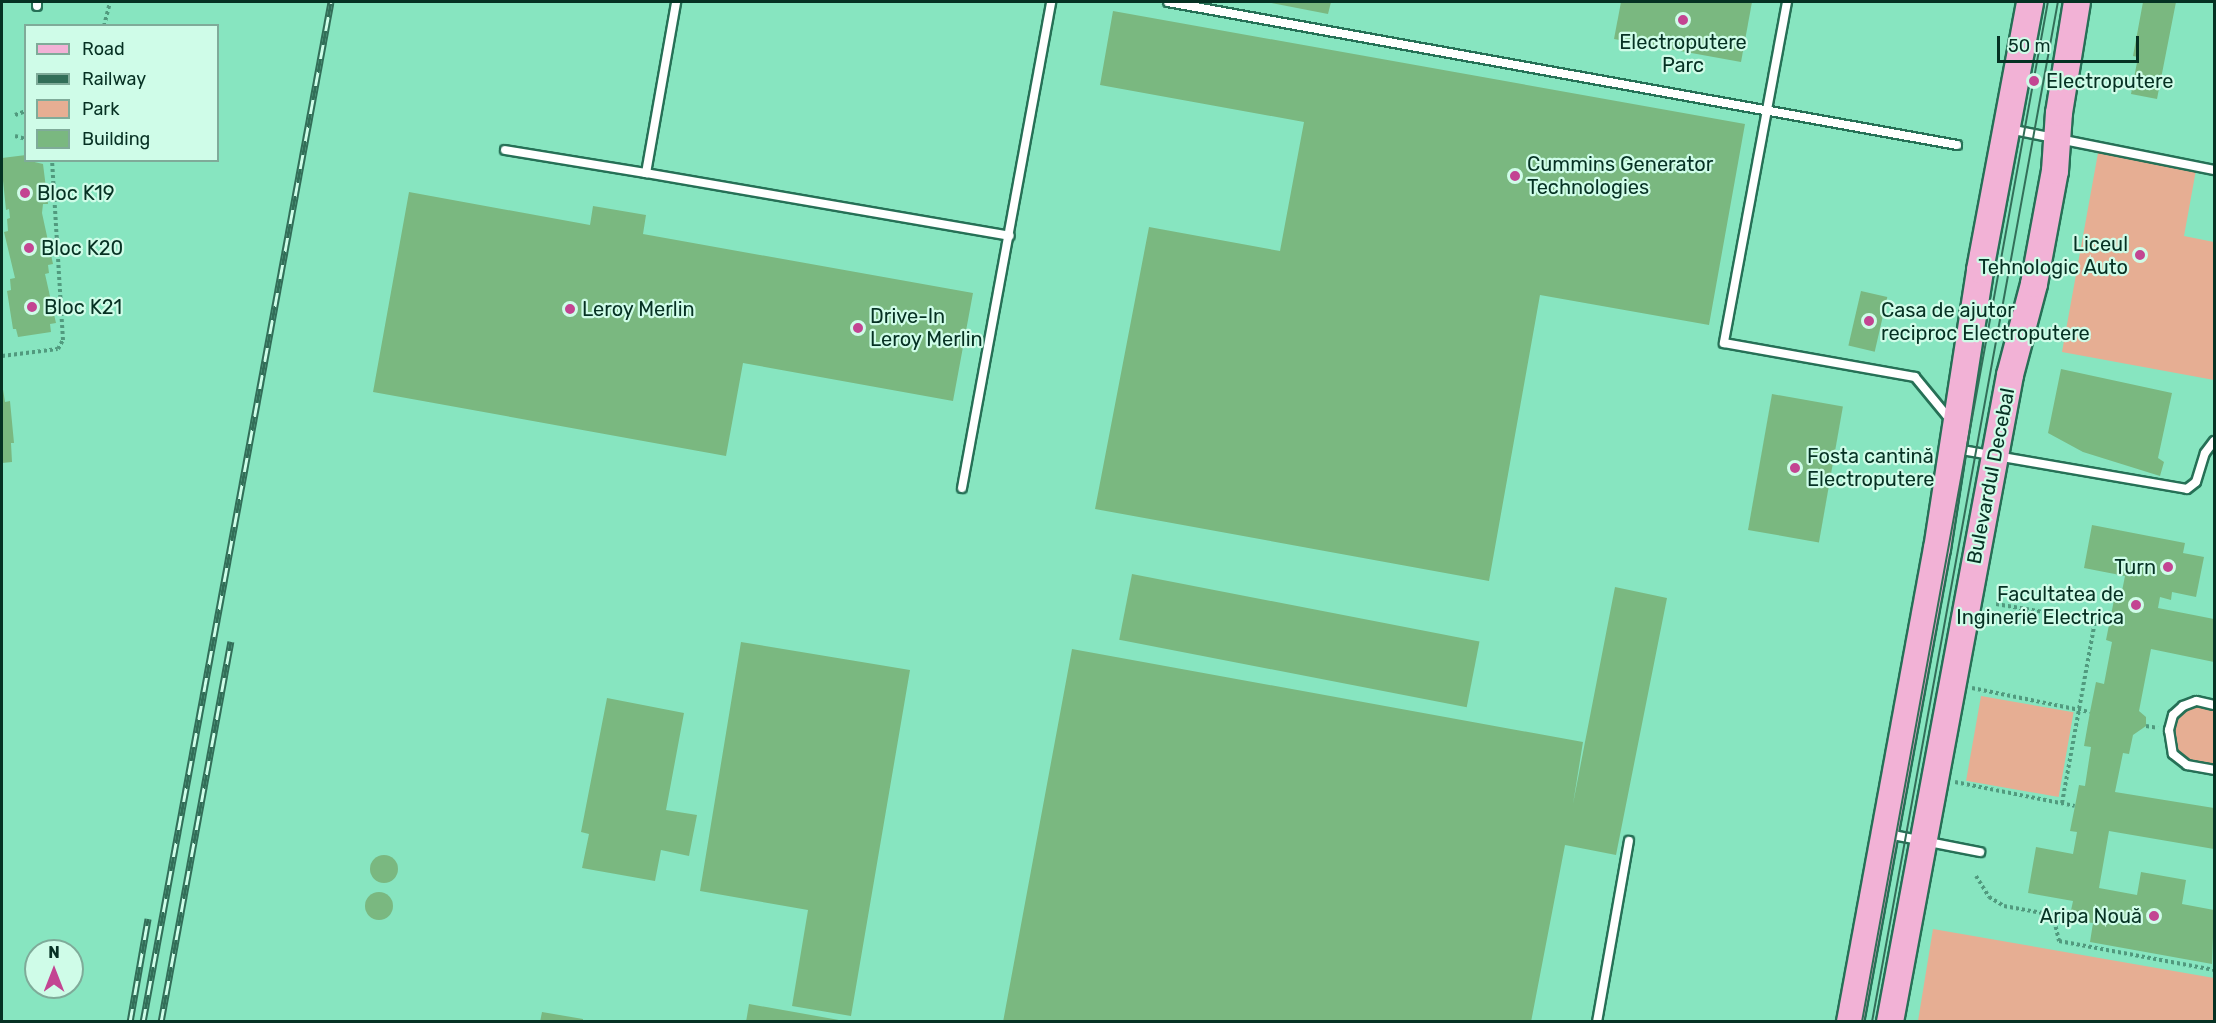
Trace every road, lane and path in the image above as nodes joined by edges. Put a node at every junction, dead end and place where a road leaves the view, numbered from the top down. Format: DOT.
graph roads {
  1 [pos="110,2"];
  2 [pos="676,2"];
  3 [pos="1051,2"];
  4 [pos="1168,2"];
  5 [pos="1787,2"];
  6 [pos="2030,2"];
  7 [pos="2077,2"];
  8 [pos="104,24"];
  9 [pos="1767,109"];
  10 [pos="24,112"];
  11 [pos="15,115"];
  12 [pos="2006,128"];
  13 [pos="15,136"];
  14 [pos="24,138"];
  15 [pos="2057,139"];
  16 [pos="1957,146"];
  17 [pos="505,150"];
  18 [pos="52,162"];
  19 [pos="2214,170"];
  20 [pos="646,173"];
  21 [pos="1010,236"];
  22 [pos="2,356"];
  23 [pos="1954,437"];
  24 [pos="2214,441"];
  25 [pos="1995,456"];
  26 [pos="962,488"];
  27 [pos="1996,604"];
  28 [pos="2096,621"];
  29 [pos="2110,623"];
  30 [pos="1966,686"];
  31 [pos="2214,705"];
  32 [pos="2079,710"];
  33 [pos="2090,712"];
  34 [pos="2214,770"];
  35 [pos="1948,780"];
  36 [pos="2062,803"];
  37 [pos="2075,806"];
  38 [pos="1885,833"];
  39 [pos="1629,841"];
  40 [pos="1923,841"];
  41 [pos="1980,852"];
  42 [pos="1976,876"];
  43 [pos="2214,970"];
  44 [pos="1597,1022"];
  45 [pos="1850,1022"];
  46 [pos="1890,1022"];
  1 -- 8 [label="path"];
  2 -- 20 [label="lane"];
  3 -- 21 [label="lane"];
  4 -- 9 [label="lane"];
  5 -- 9 [label="lane"];
  6 -- 12 [label="main road, Bulevardul Decebal"];
  7 -- 15 [label="main road, Bulevardul Decebal"];
  9 -- 16 [label="lane"];
  9 -- 23 [label="lane"];
  10 -- 11 [label="path"];
  12 -- 15 [label="lane"];
  12 -- 23 [label="main road, Bulevardul Decebal"];
  13 -- 14 [label="path"];
  15 -- 19 [label="lane"];
  15 -- 25 [label="main road, Bulevardul Decebal"];
  17 -- 20 [label="lane"];
  18 -- 22 [label="path"];
  20 -- 21 [label="lane"];
  21 -- 26 [label="lane"];
  23 -- 25 [label="lane"];
  23 -- 38 [label="main road, Bulevardul Decebal"];
  24 -- 25 [label="lane"];
  25 -- 40 [label="main road, Bulevardul Decebal"];
  27 -- 28 [label="path"];
  28 -- 29 [label="path"];
  28 -- 32 [label="path"];
  30 -- 32 [label="path"];
  31 -- 34 [label="lane"];
  32 -- 33 [label="path"];
  32 -- 36 [label="path"];
  35 -- 36 [label="path"];
  36 -- 37 [label="path"];
  38 -- 40 [label="lane"];
  38 -- 45 [label="main road, Bulevardul Decebal"];
  39 -- 44 [label="lane"];
  40 -- 41 [label="lane"];
  40 -- 46 [label="main road, Bulevardul Decebal"];
  42 -- 43 [label="path"];
}
